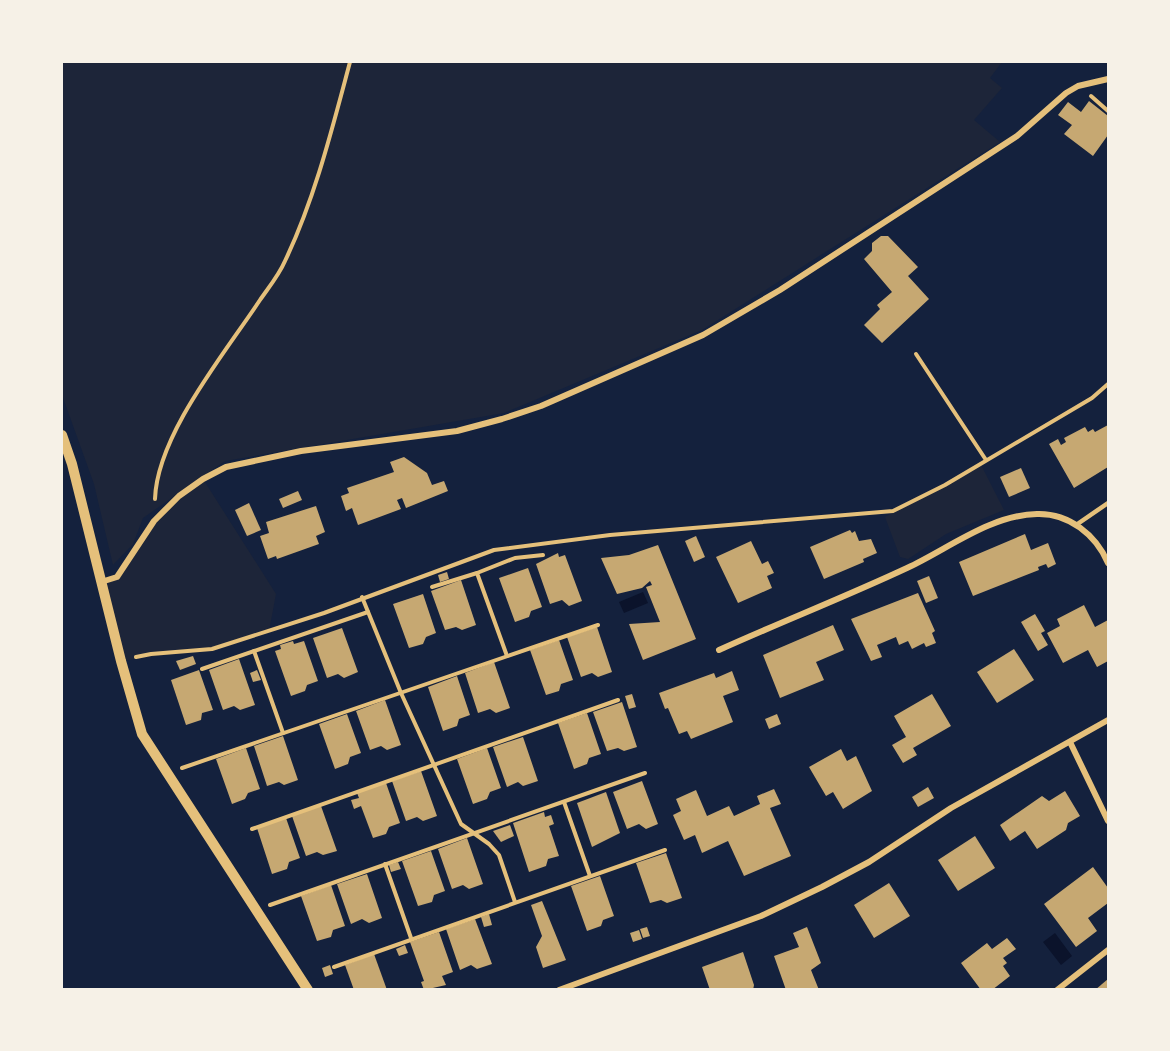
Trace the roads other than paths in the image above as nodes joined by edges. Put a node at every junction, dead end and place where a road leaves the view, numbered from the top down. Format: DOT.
graph roads {
  1 [pos="1108,79"];
  2 [pos="62,435"];
  3 [pos="1108,503"];
  4 [pos="1076,525"];
  5 [pos="1108,562"];
  6 [pos="101,582"];
  7 [pos="719,650"];
  8 [pos="1108,720"];
  9 [pos="1070,742"];
  10 [pos="1108,821"];
  11 [pos="1108,950"];
  12 [pos="308,990"];
  13 [pos="559,990"];
  14 [pos="1057,990"];
  1 -- 6 [label="street"];
  2 -- 6 [label="street"];
  3 -- 4 [label="lane"];
  4 -- 5 [label="street"];
  4 -- 7 [label="street"];
  6 -- 12 [label="street"];
  8 -- 9 [label="street"];
  9 -- 10 [label="street"];
  9 -- 13 [label="street"];
  11 -- 14 [label="street"];
}
